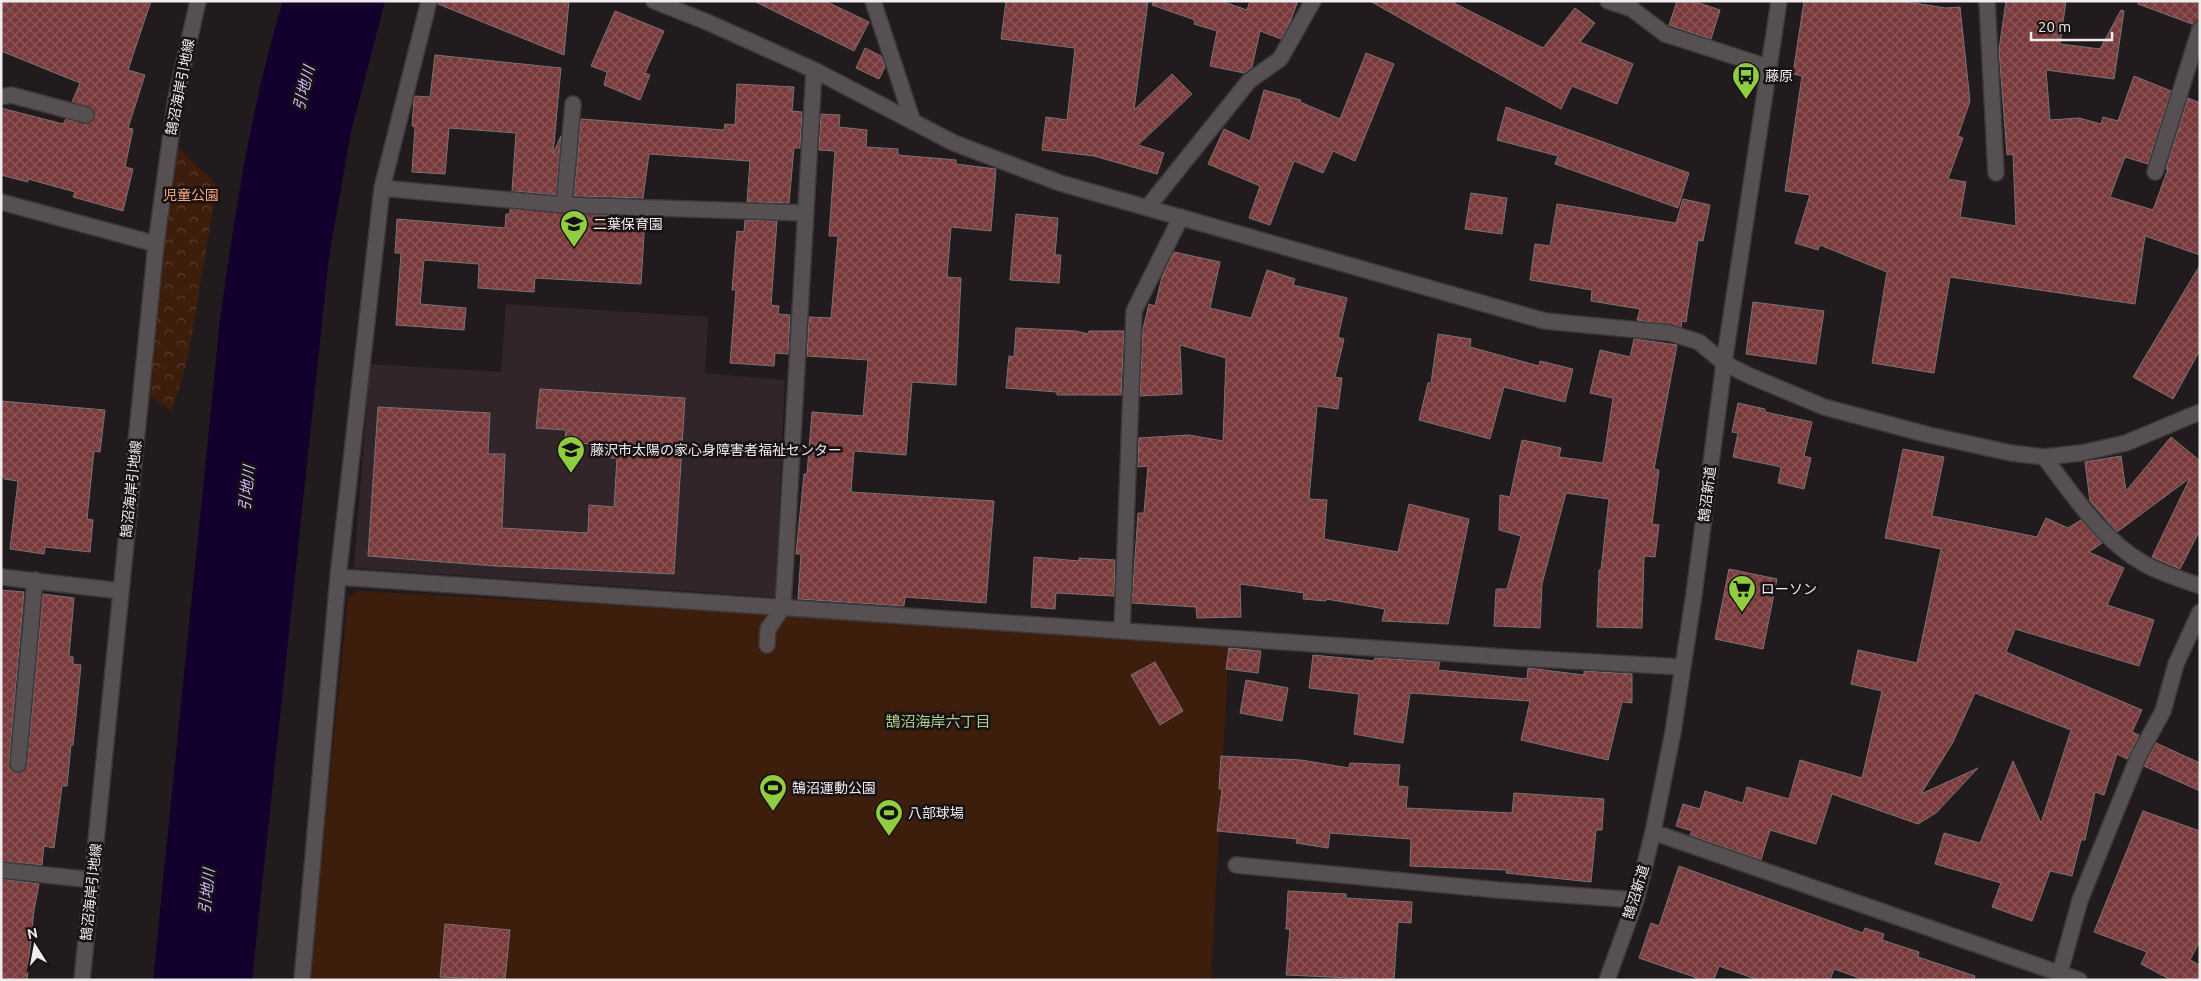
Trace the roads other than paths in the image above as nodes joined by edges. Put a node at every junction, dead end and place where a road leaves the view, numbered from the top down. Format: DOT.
graph roads {
  1 [pos="198,1"];
  2 [pos="429,1"];
  3 [pos="654,1"];
  4 [pos="873,1"];
  5 [pos="1313,1"];
  6 [pos="1608,1"];
  7 [pos="1778,1"];
  8 [pos="1987,1"];
  9 [pos="2200,29"];
  10 [pos="1768,67"];
  11 [pos="814,70"];
  12 [pos="1,97"];
  13 [pos="573,104"];
  14 [pos="86,115"];
  15 [pos="913,122"];
  16 [pos="2155,172"];
  17 [pos="1996,173"];
  18 [pos="382,188"];
  19 [pos="1,202"];
  20 [pos="564,205"];
  21 [pos="1147,208"];
  22 [pos="806,214"];
  23 [pos="1181,218"];
  24 [pos="156,244"];
  25 [pos="1724,363"];
  26 [pos="2200,412"];
  27 [pos="2044,457"];
  28 [pos="1,577"];
  29 [pos="338,577"];
  30 [pos="36,580"];
  31 [pos="2200,586"];
  32 [pos="121,591"];
  33 [pos="783,608"];
  34 [pos="2200,612"];
  35 [pos="1122,631"];
  36 [pos="768,645"];
  37 [pos="1683,667"];
  38 [pos="18,764"];
  39 [pos="1653,832"];
  40 [pos="1236,865"];
  41 [pos="1,870"];
  42 [pos="92,880"];
  43 [pos="1636,900"];
  44 [pos="2058,976"];
  45 [pos="82,980"];
  46 [pos="302,980"];
  47 [pos="1607,980"];
  48 [pos="2079,980"];
  1 -- 24 [label="street, 鵠沼海岸引地線"];
  2 -- 18 [label="street"];
  3 -- 11 [label="street"];
  4 -- 15 [label="street"];
  5 -- 21 [label="street"];
  6 -- 10 [label="street"];
  7 -- 10 [label="street, 鵠沼新道"];
  8 -- 17 [label="street"];
  9 -- 16 [label="street"];
  10 -- 25 [label="street, 鵠沼新道"];
  11 -- 15 [label="street"];
  11 -- 22 [label="street"];
  12 -- 14 [label="street"];
  13 -- 20 [label="street"];
  15 -- 21 [label="street"];
  18 -- 20 [label="street"];
  18 -- 29 [label="street"];
  19 -- 24 [label="street"];
  20 -- 22 [label="street"];
  21 -- 23 [label="street"];
  22 -- 33 [label="street"];
  23 -- 25 [label="street"];
  23 -- 35 [label="street"];
  24 -- 32 [label="street, 鵠沼海岸引地線"];
  25 -- 27 [label="street"];
  25 -- 37 [label="street, 鵠沼新道"];
  26 -- 27 [label="street"];
  27 -- 31 [label="street"];
  28 -- 30 [label="street"];
  29 -- 33 [label="street"];
  29 -- 46 [label="street"];
  30 -- 32 [label="street"];
  30 -- 38 [label="street"];
  32 -- 42 [label="street, 鵠沼海岸引地線"];
  33 -- 35 [label="street"];
  33 -- 36 [label="street"];
  34 -- 44 [label="street"];
  35 -- 37 [label="street"];
  37 -- 39 [label="street, 鵠沼新道"];
  39 -- 43 [label="street, 鵠沼新道"];
  39 -- 44 [label="street"];
  40 -- 43 [label="street"];
  41 -- 42 [label="street"];
  42 -- 45 [label="street, 鵠沼海岸引地線"];
  43 -- 47 [label="street, 鵠沼新道"];
  44 -- 48 [label="street"];
}
